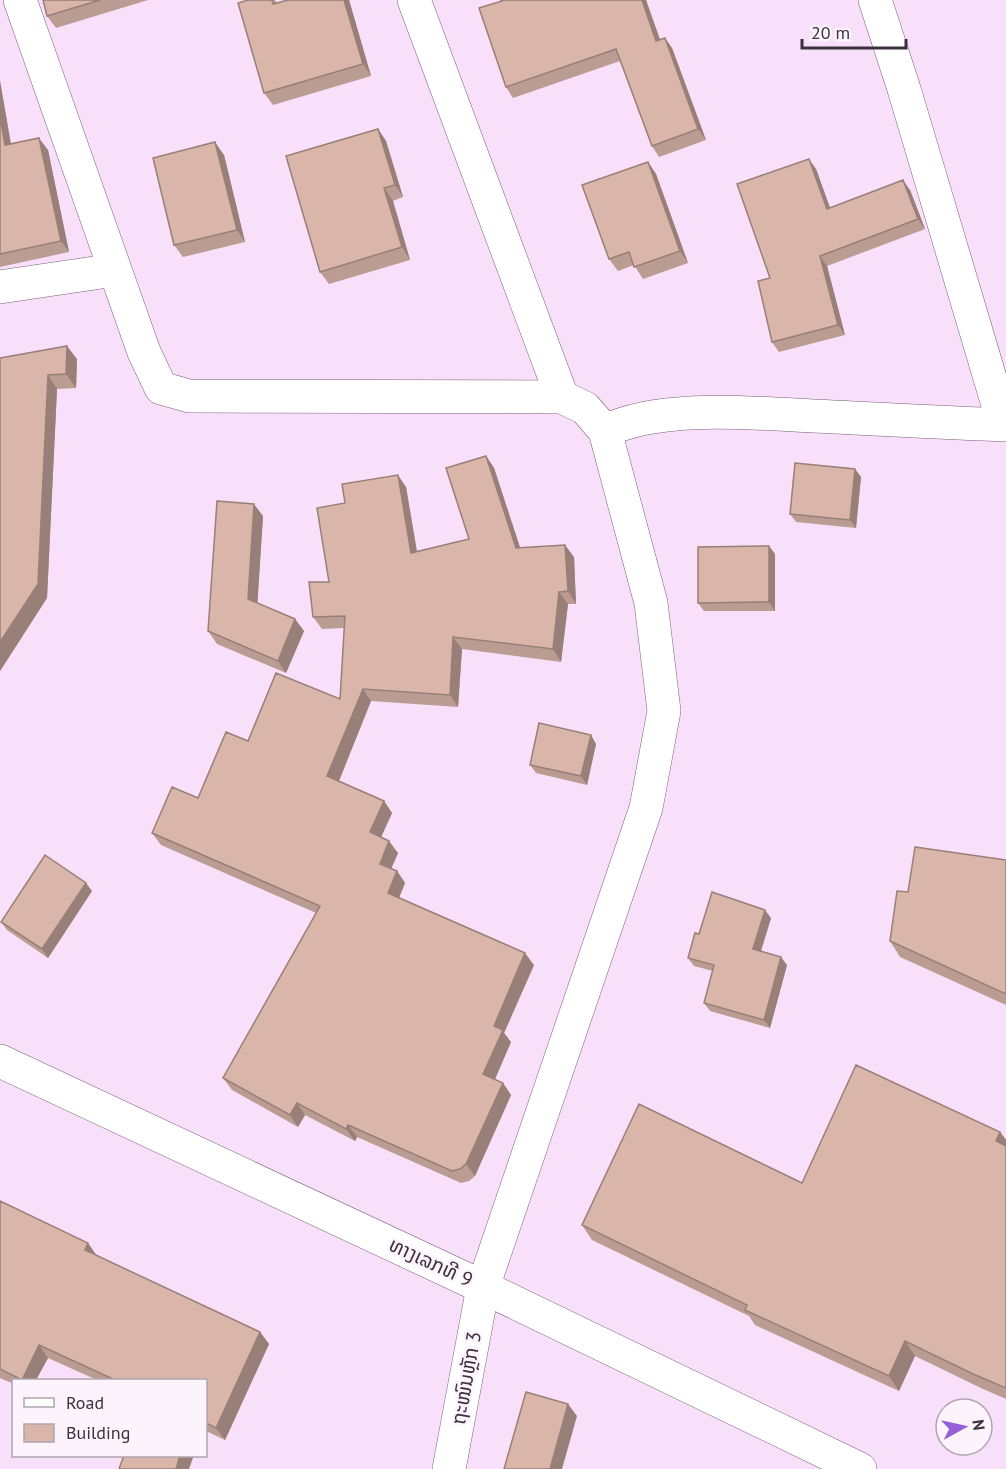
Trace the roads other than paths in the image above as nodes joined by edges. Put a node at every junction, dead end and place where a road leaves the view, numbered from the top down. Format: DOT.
graph roads {
  1 [pos="20,0"];
  2 [pos="414,0"];
  3 [pos="875,0"];
  4 [pos="115,270"];
  5 [pos="0,287"];
  6 [pos="562,397"];
  7 [pos="1005,425"];
  8 [pos="605,431"];
  9 [pos="0,1061"];
  10 [pos="483,1287"];
  11 [pos="449,1469"];
  12 [pos="860,1469"];
  1 -- 4 [label="street"];
  2 -- 6 [label="street"];
  3 -- 7 [label="street"];
  4 -- 5 [label="street"];
  4 -- 6 [label="street"];
  6 -- 8 [label="street"];
  7 -- 8 [label="street"];
  8 -- 10 [label="street, ຖະໜົນຫຼັກ 3"];
  9 -- 10 [label="street, ທາງເລກທີ 9"];
  10 -- 11 [label="street, ຖະໜົນຫຼັກ 3"];
  10 -- 12 [label="street, ທາງເລກທີ 9"];
}
